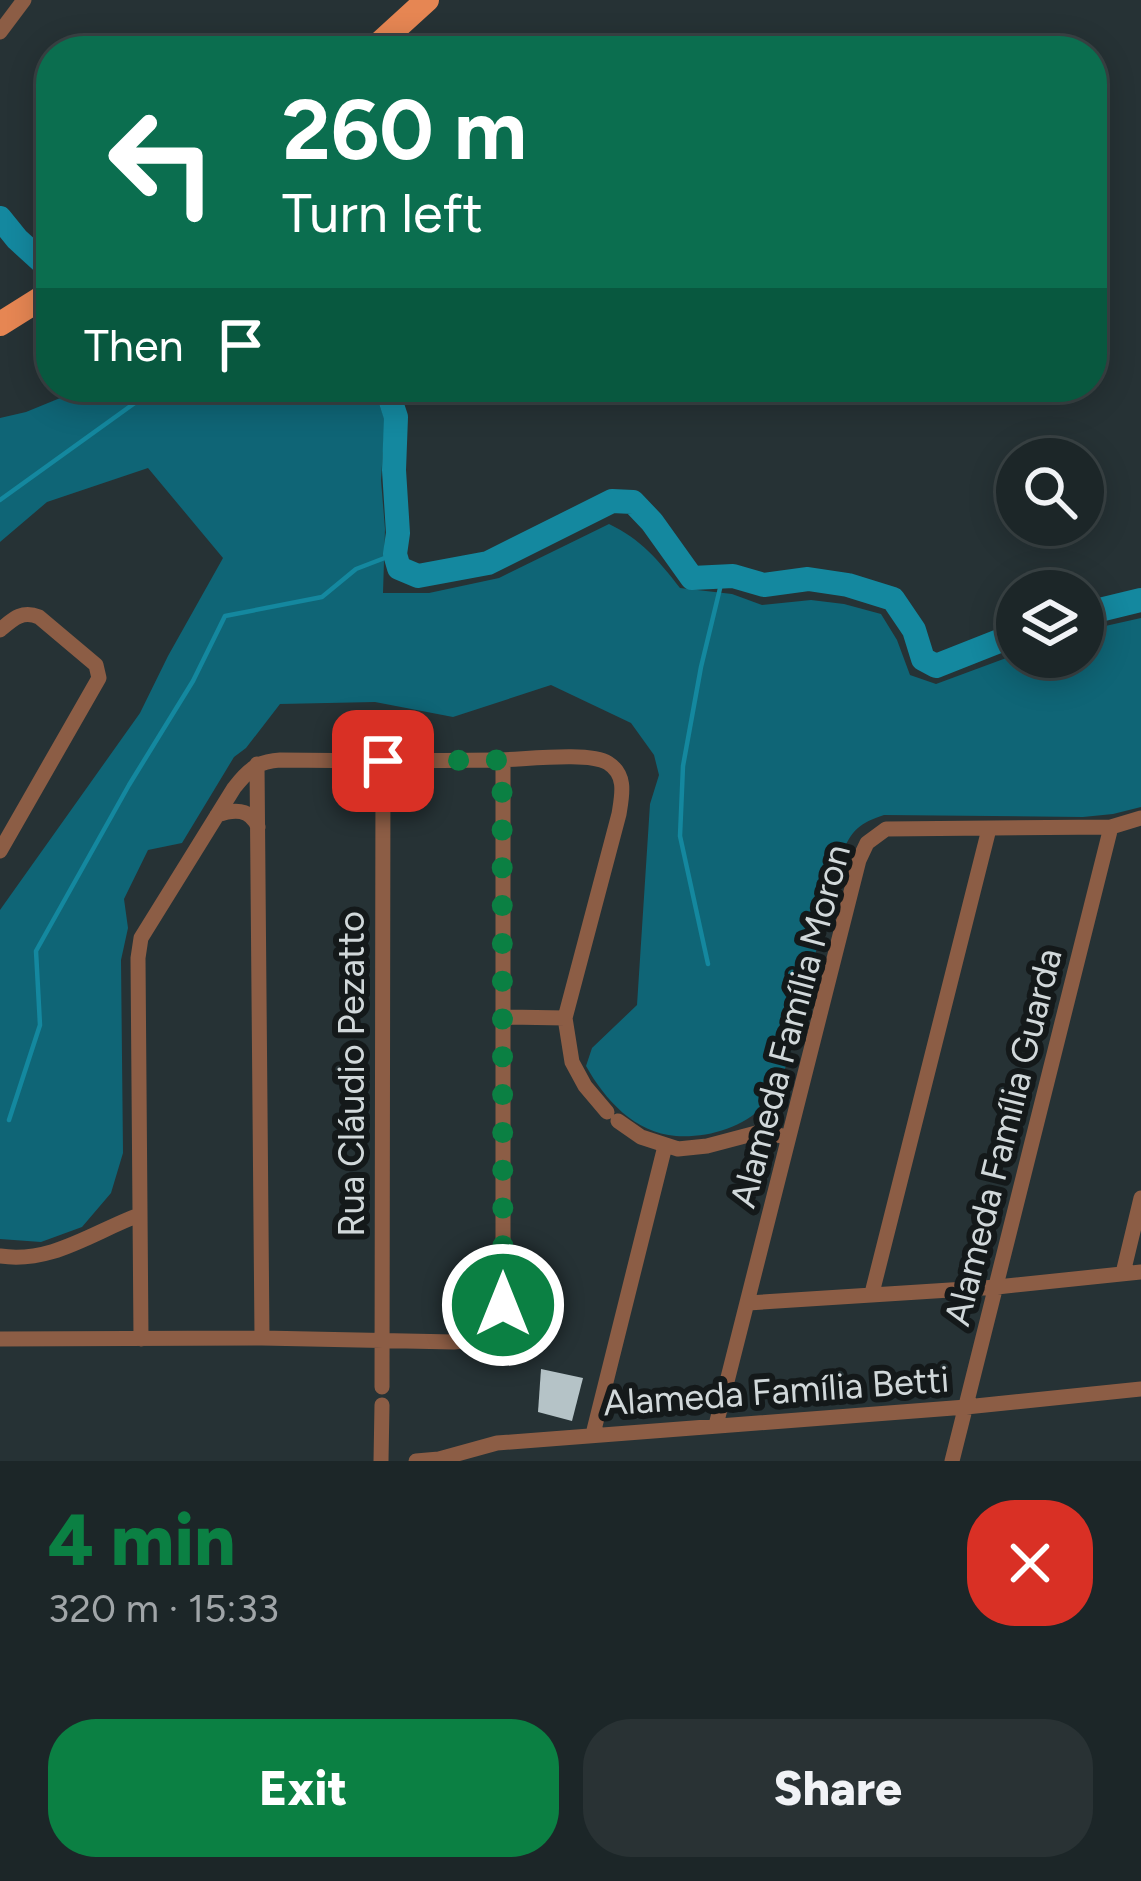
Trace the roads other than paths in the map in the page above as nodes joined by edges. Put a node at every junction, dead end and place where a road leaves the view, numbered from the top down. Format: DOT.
graph roads {
  1 [pos="24,0"];
  2 [pos="427,0"];
  3 [pos="0,32"];
  4 [pos="387,36"];
  5 [pos="36,303"];
  6 [pos="0,324"];
  7 [pos="0,630"];
  8 [pos="502,760"];
  9 [pos="383,761"];
  10 [pos="257,764"];
  11 [pos="218,815"];
  12 [pos="1141,818"];
  13 [pos="258,827"];
  14 [pos="1111,827"];
  15 [pos="988,829"];
  16 [pos="0,851"];
  17 [pos="504,1017"];
  18 [pos="565,1018"];
  19 [pos="788,1137"];
  20 [pos="665,1146"];
  21 [pos="1141,1198"];
  22 [pos="139,1215"];
  23 [pos="0,1256"];
  24 [pos="1141,1272"];
  25 [pos="1123,1273"];
  26 [pos="997,1287"];
  27 [pos="872,1293"];
  28 [pos="748,1303"];
  29 [pos="262,1338"];
  30 [pos="0,1339"];
  31 [pos="141,1339"];
  32 [pos="380,1342"];
  33 [pos="1141,1389"];
  34 [pos="966,1407"];
  35 [pos="716,1425"];
  36 [pos="593,1434"];
  37 [pos="381,1461"];
  38 [pos="416,1461"];
  39 [pos="952,1461"];
  1 -- 3 [label="street"];
  2 -- 4 [label="main road"];
  5 -- 6 [label="main road"];
  7 -- 16 [label="street"];
  8 -- 9 [label="street"];
  8 -- 17 [label="street"];
  8 -- 18 [label="street"];
  9 -- 10 [label="street"];
  9 -- 32 [label="street, Rua Cláudio Pezatto"];
  10 -- 11 [label="street"];
  10 -- 13 [label="street"];
  11 -- 13 [label="street"];
  11 -- 22 [label="street"];
  12 -- 14 [label="street, Alameda Família Moron"];
  13 -- 29 [label="street"];
  14 -- 15 [label="street, Alameda Família Moron"];
  14 -- 26 [label="street, Alameda Família Guarda"];
  15 -- 19 [label="street, Alameda Família Moron"];
  15 -- 27 [label="street"];
  17 -- 18 [label="street"];
  17 -- 32 [label="street"];
  18 -- 20 [label="street"];
  19 -- 20 [label="street"];
  19 -- 28 [label="street, Alameda Família Moron"];
  20 -- 36 [label="street"];
  21 -- 25 [label="street"];
  22 -- 23 [label="street"];
  22 -- 31 [label="street"];
  24 -- 25 [label="street"];
  25 -- 26 [label="street"];
  26 -- 27 [label="street"];
  26 -- 34 [label="street, Alameda Família Guarda"];
  27 -- 28 [label="street"];
  28 -- 35 [label="street, Alameda Família Moron"];
  29 -- 31 [label="street"];
  29 -- 32 [label="street"];
  30 -- 31 [label="street"];
  32 -- 37 [label="street, Rua Cláudio Pezatto"];
  33 -- 34 [label="street, Alameda Família Betti"];
  34 -- 35 [label="street, Alameda Família Betti"];
  34 -- 39 [label="street, Alameda Família Guarda"];
  35 -- 36 [label="street, Alameda Família Betti"];
  36 -- 38 [label="street, Alameda Família Betti"];
}
